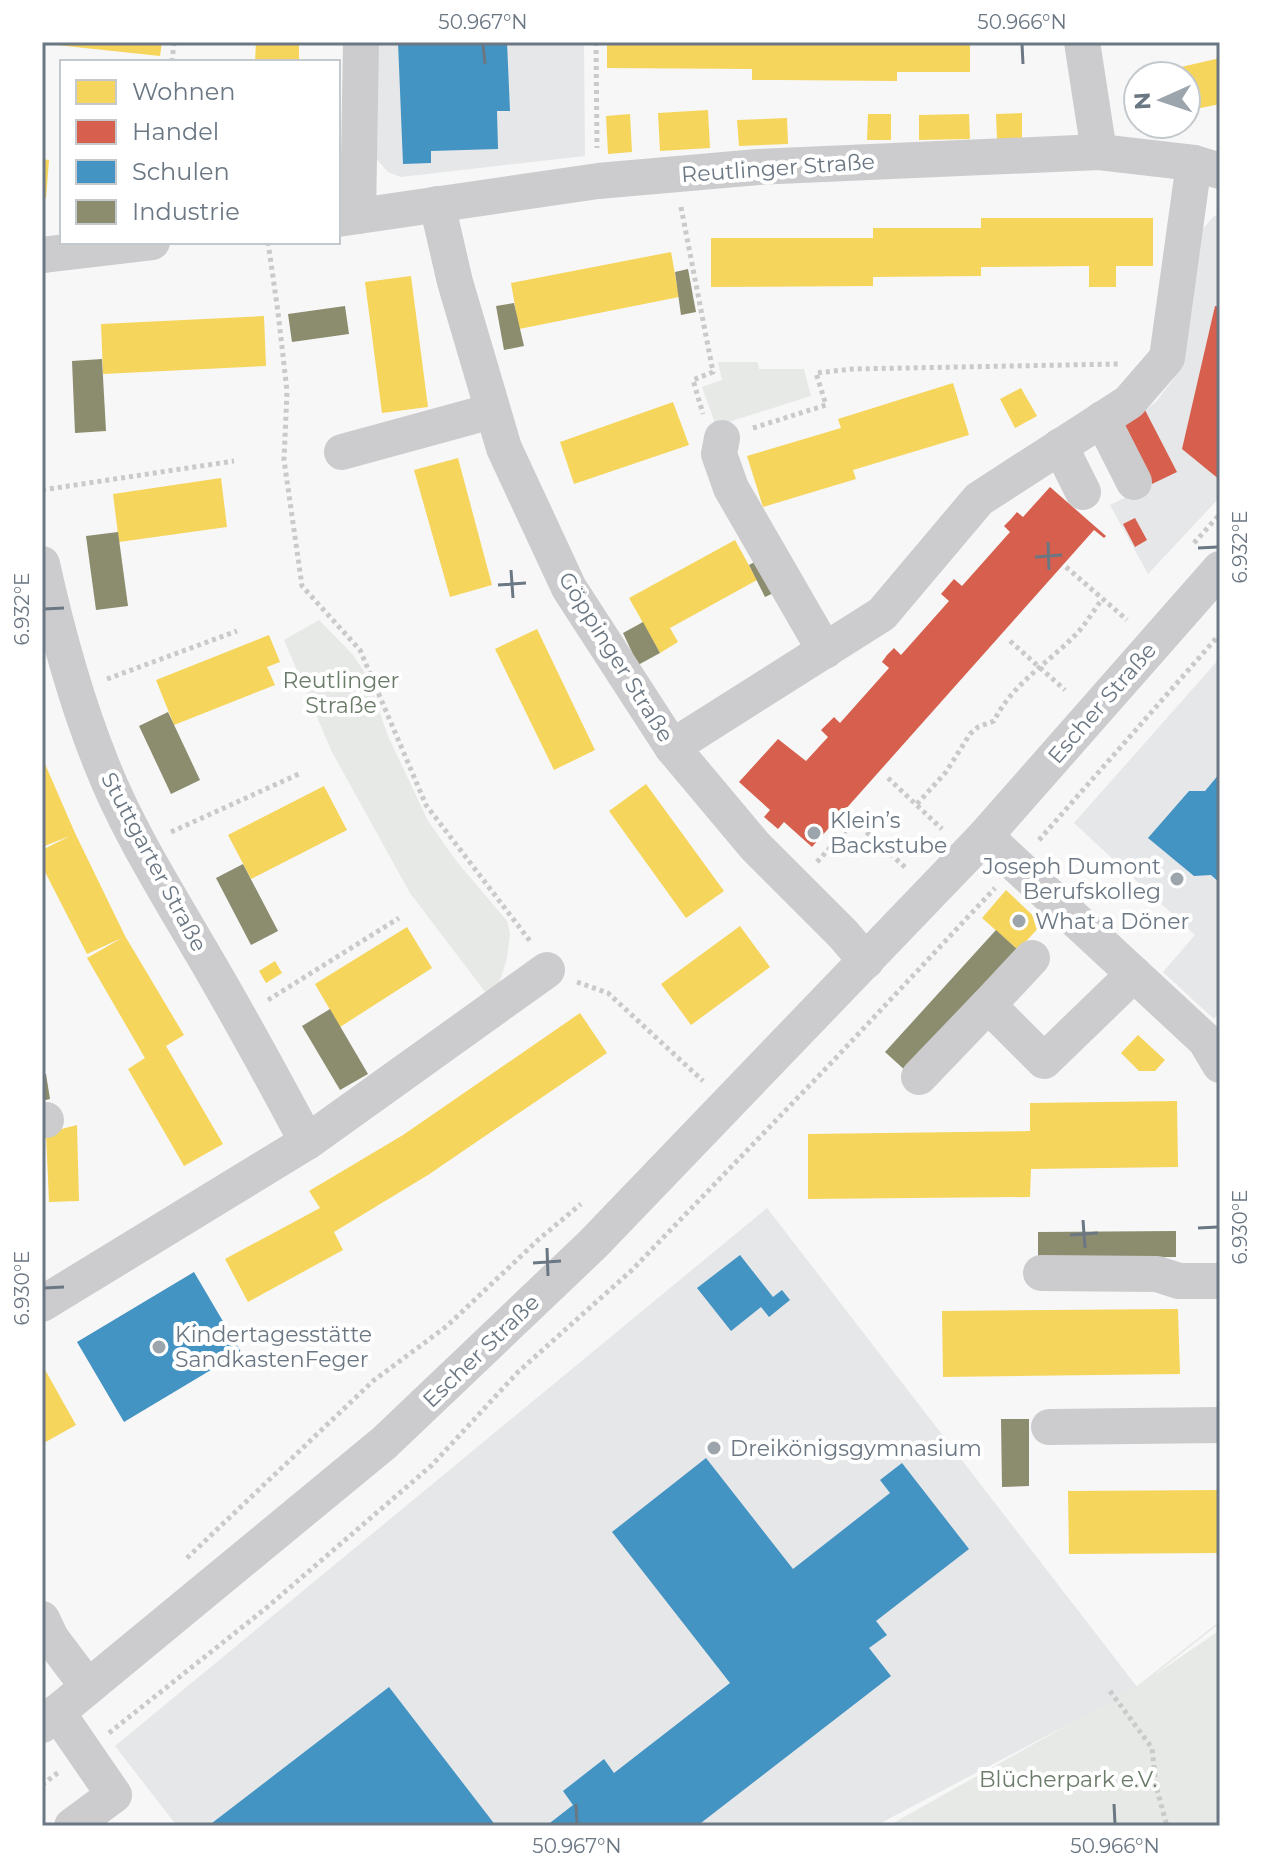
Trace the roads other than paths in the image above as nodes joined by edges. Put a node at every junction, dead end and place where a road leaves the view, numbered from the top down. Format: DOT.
graph roads {
  1 [pos="361,42"];
  2 [pos="1082,42"];
  3 [pos="1099,152"];
  4 [pos="1207,167"];
  5 [pos="437,204"];
  6 [pos="348,217"];
  7 [pos="135,244"];
  8 [pos="42,255"];
  9 [pos="492,411"];
  10 [pos="1102,419"];
  11 [pos="722,438"];
  12 [pos="1060,446"];
  13 [pos="342,452"];
  14 [pos="1134,482"];
  15 [pos="1083,492"];
  16 [pos="42,564"];
  17 [pos="1220,569"];
  18 [pos="825,651"];
  19 [pos="672,747"];
  20 [pos="985,836"];
  21 [pos="1032,958"];
  22 [pos="866,961"];
  23 [pos="547,970"];
  24 [pos="1134,974"];
  25 [pos="988,1005"];
  26 [pos="1220,1065"];
  27 [pos="919,1077"];
  28 [pos="307,1142"];
  29 [pos="1041,1273"];
  30 [pos="1220,1281"];
  31 [pos="42,1304"];
  32 [pos="1220,1425"];
  33 [pos="1049,1427"];
  34 [pos="42,1619"];
  35 [pos="88,1687"];
  36 [pos="50,1719"];
  37 [pos="72,1826"];
  1 -- 6 [label="street"];
  2 -- 3 [label="street"];
  3 -- 4 [label="street, Reutlinger Straße"];
  3 -- 5 [label="street, Reutlinger Straße"];
  4 -- 10 [label="street"];
  5 -- 6 [label="street, Reutlinger Straße"];
  5 -- 9 [label="street, Göppinger Straße"];
  7 -- 8 [label="street"];
  9 -- 13 [label="street"];
  9 -- 19 [label="street, Göppinger Straße"];
  10 -- 12 [label="street"];
  10 -- 14 [label="street"];
  11 -- 18 [label="street"];
  12 -- 15 [label="street"];
  12 -- 18 [label="street"];
  16 -- 28 [label="street, Stuttgarter Straße"];
  17 -- 20 [label="street, Escher Straße"];
  18 -- 19 [label="street"];
  19 -- 22 [label="street, Göppinger Straße"];
  20 -- 22 [label="street, Escher Straße"];
  20 -- 24 [label="street"];
  21 -- 25 [label="street"];
  22 -- 35 [label="street, Escher Straße"];
  23 -- 28 [label="street"];
  24 -- 25 [label="street"];
  24 -- 26 [label="street"];
  25 -- 27 [label="street"];
  28 -- 31 [label="street"];
  29 -- 30 [label="street"];
  32 -- 33 [label="street"];
  34 -- 35 [label="street"];
  35 -- 36 [label="street, Escher Straße"];
  36 -- 37 [label="street"];
}
